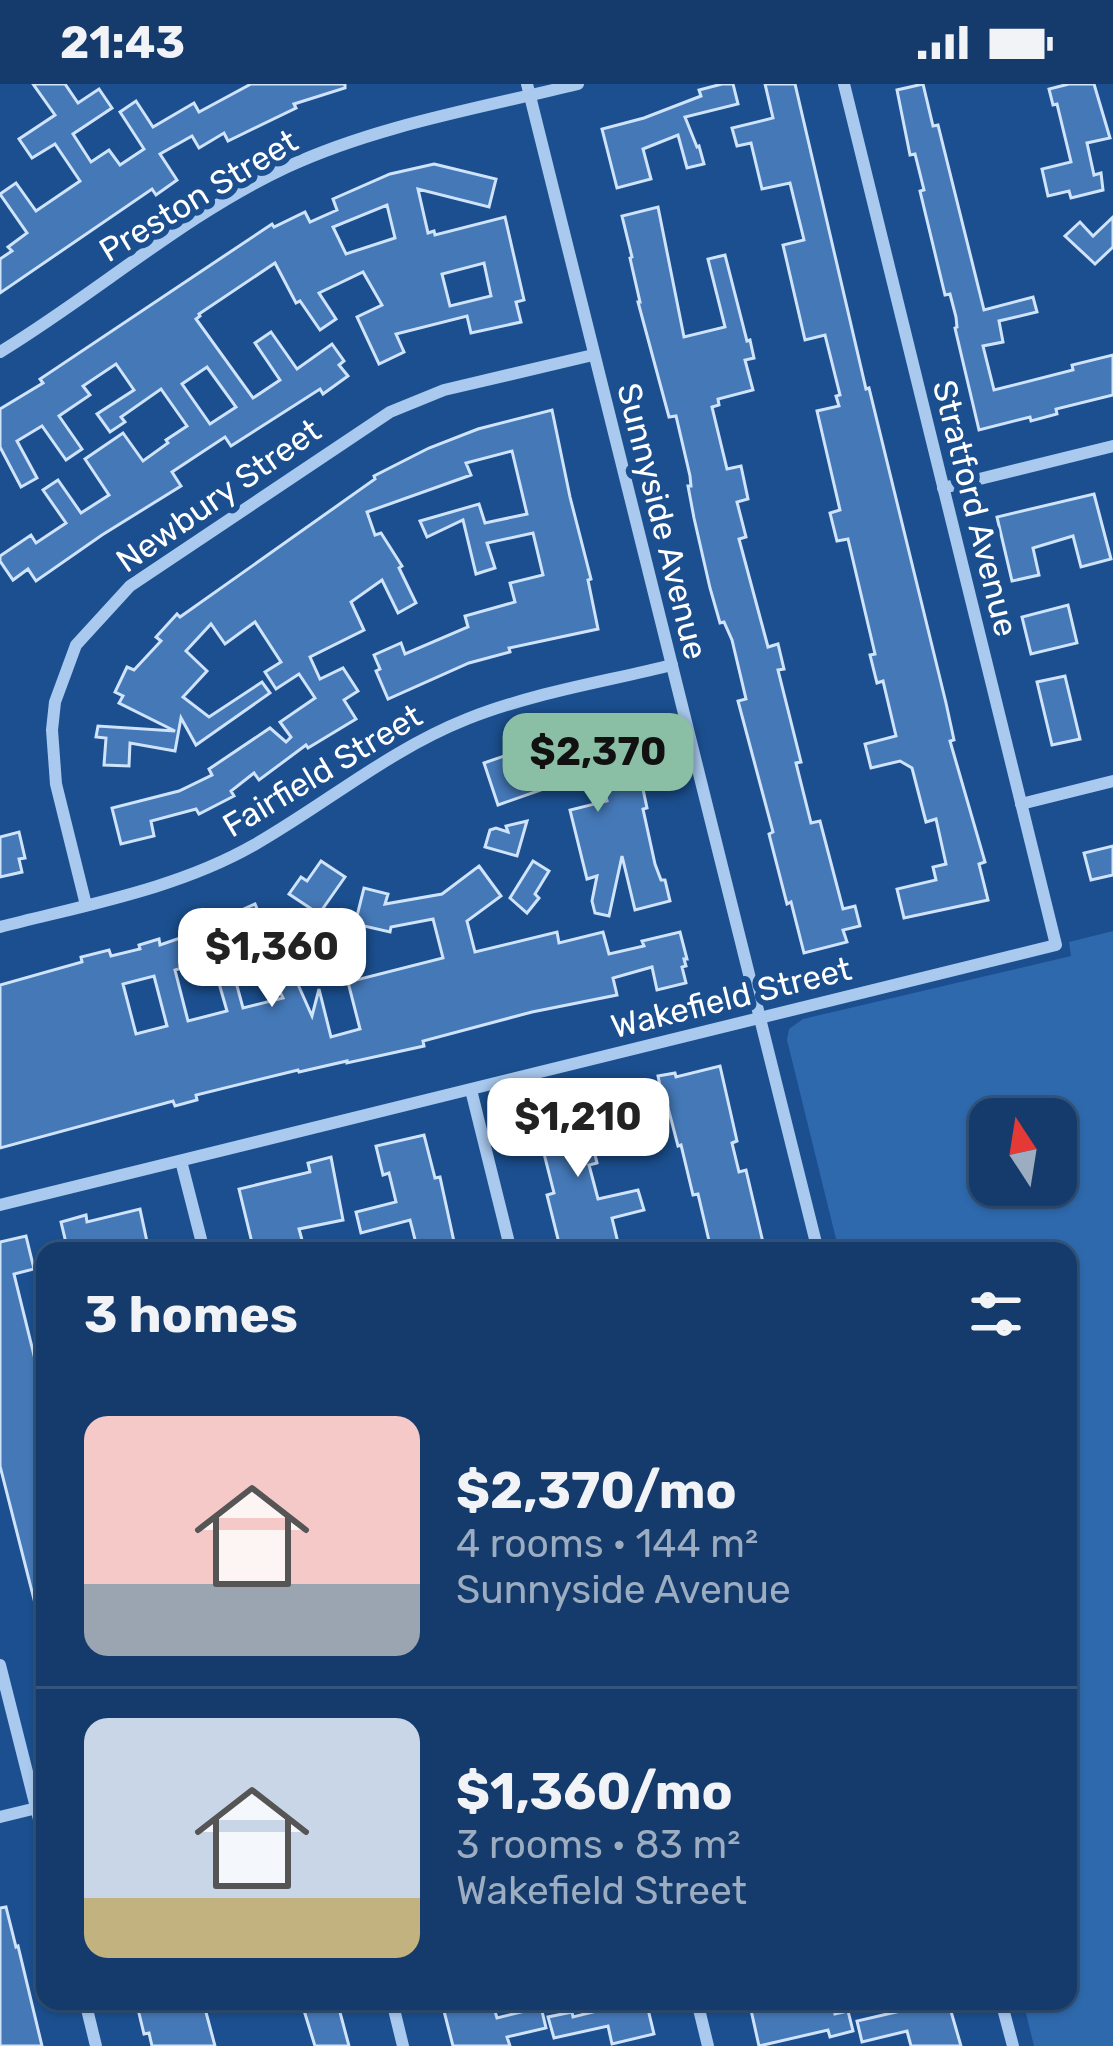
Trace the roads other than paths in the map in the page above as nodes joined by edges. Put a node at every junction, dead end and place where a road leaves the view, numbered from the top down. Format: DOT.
graph roads {
  1 [pos="578,84"];
  2 [pos="844,84"];
  3 [pos="529,90"];
  4 [pos="0,352"];
  5 [pos="593,355"];
  6 [pos="1113,446"];
  7 [pos="944,488"];
  8 [pos="672,665"];
  9 [pos="1113,781"];
  10 [pos="1022,804"];
  11 [pos="86,905"];
  12 [pos="0,927"];
  13 [pos="1056,945"];
  14 [pos="762,1017"];
  15 [pos="471,1090"];
  16 [pos="181,1161"];
  17 [pos="0,1205"];
  18 [pos="202,1242"];
  19 [pos="509,1242"];
  20 [pos="816,1242"];
  21 [pos="0,1665"];
  22 [pos="36,1790"];
  23 [pos="36,1808"];
  24 [pos="0,1817"];
  25 [pos="87,2010"];
  26 [pos="394,2010"];
  27 [pos="699,2010"];
  28 [pos="1003,2010"];
  29 [pos="96,2046"];
  30 [pos="403,2046"];
  31 [pos="708,2046"];
  32 [pos="1013,2046"];
  1 -- 3 [label="street, Preston Street"];
  2 -- 7 [label="street, Stratford Avenue"];
  3 -- 4 [label="street, Preston Street"];
  3 -- 5 [label="street, Sunnyside Avenue"];
  5 -- 8 [label="street, Sunnyside Avenue"];
  5 -- 11 [label="street, Newbury Street"];
  6 -- 7 [label="street"];
  7 -- 10 [label="street, Stratford Avenue"];
  8 -- 11 [label="street, Fairfield Street"];
  8 -- 14 [label="street, Sunnyside Avenue"];
  9 -- 10 [label="street"];
  10 -- 13 [label="street, Stratford Avenue"];
  11 -- 12 [label="street, Fairfield Street"];
  13 -- 14 [label="street, Wakefield Street"];
  14 -- 15 [label="street, Wakefield Street"];
  14 -- 20 [label="street, Sunnyside Avenue"];
  15 -- 16 [label="street, Wakefield Street"];
  15 -- 19 [label="street"];
  16 -- 17 [label="street, Wakefield Street"];
  16 -- 18 [label="street"];
  21 -- 22 [label="street"];
  23 -- 24 [label="street"];
  25 -- 29 [label="street"];
  26 -- 30 [label="street"];
  27 -- 31 [label="street"];
  28 -- 32 [label="street"];
}
